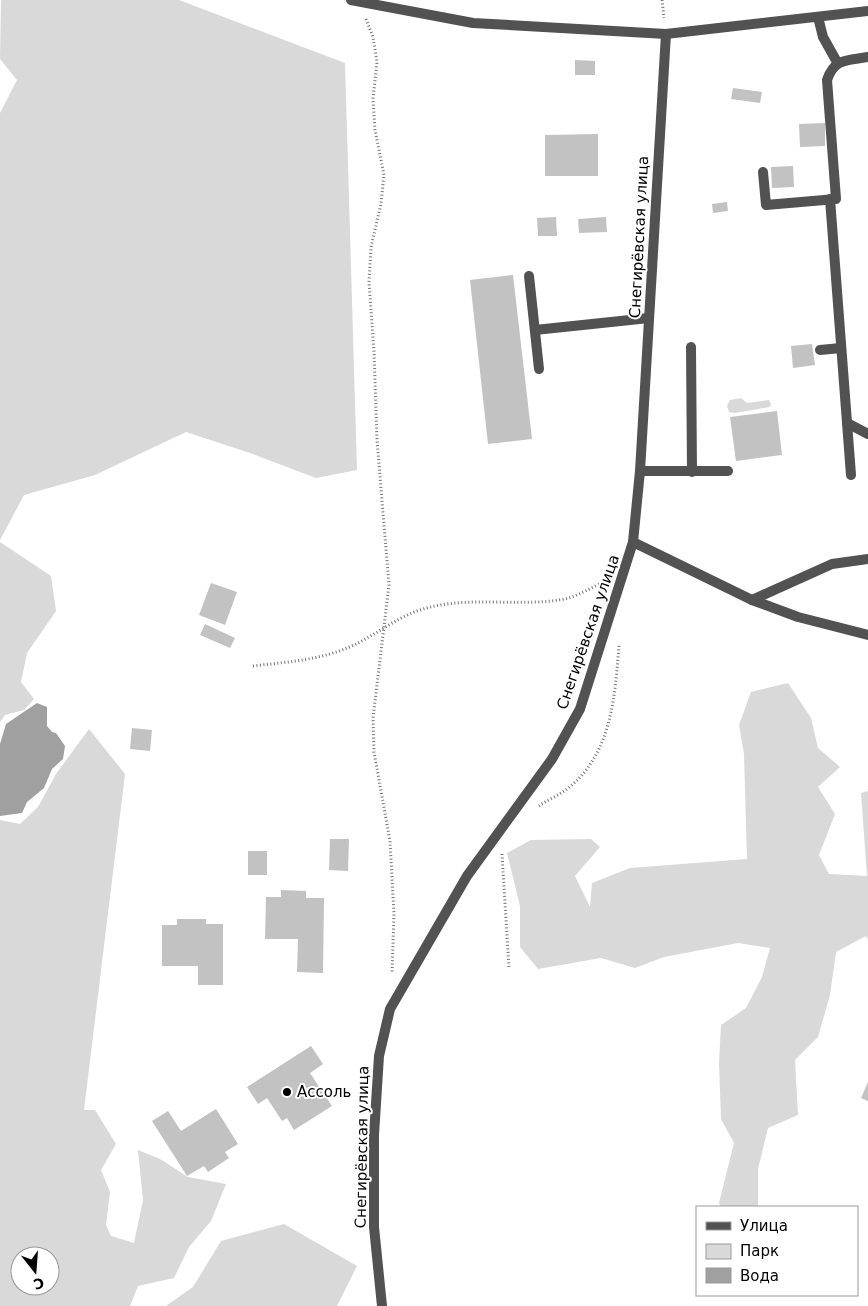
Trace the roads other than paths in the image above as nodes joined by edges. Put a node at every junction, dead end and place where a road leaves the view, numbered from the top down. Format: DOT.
graph roads {
  1 [pos="355,1"];
  2 [pos="868,11"];
  3 [pos="818,16"];
  4 [pos="666,34"];
  5 [pos="868,58"];
  6 [pos="837,62"];
  7 [pos="763,172"];
  8 [pos="830,200"];
  9 [pos="529,276"];
  10 [pos="649,318"];
  11 [pos="535,330"];
  12 [pos="691,347"];
  13 [pos="842,348"];
  14 [pos="820,350"];
  15 [pos="539,369"];
  16 [pos="847,423"];
  17 [pos="868,434"];
  18 [pos="640,471"];
  19 [pos="728,471"];
  20 [pos="692,472"];
  21 [pos="851,475"];
  22 [pos="633,542"];
  23 [pos="868,559"];
  24 [pos="752,600"];
  25 [pos="868,635"];
  26 [pos="382,1306"];
  1 -- 4 [label="street"];
  2 -- 3 [label="street"];
  3 -- 4 [label="street"];
  3 -- 6 [label="street"];
  4 -- 10 [label="street, Снегирёвская улица"];
  5 -- 6 [label="street"];
  6 -- 8 [label="street"];
  7 -- 8 [label="street"];
  8 -- 13 [label="street"];
  9 -- 11 [label="street"];
  10 -- 11 [label="street"];
  10 -- 18 [label="street, Снегирёвская улица"];
  11 -- 15 [label="street"];
  12 -- 20 [label="street"];
  13 -- 14 [label="street"];
  13 -- 16 [label="street"];
  16 -- 17 [label="street"];
  16 -- 21 [label="street"];
  18 -- 20 [label="street"];
  18 -- 22 [label="street, Снегирёвская улица"];
  19 -- 20 [label="street"];
  22 -- 24 [label="street"];
  22 -- 26 [label="street, Снегирёвская улица"];
  23 -- 24 [label="street"];
  24 -- 25 [label="street"];
}
